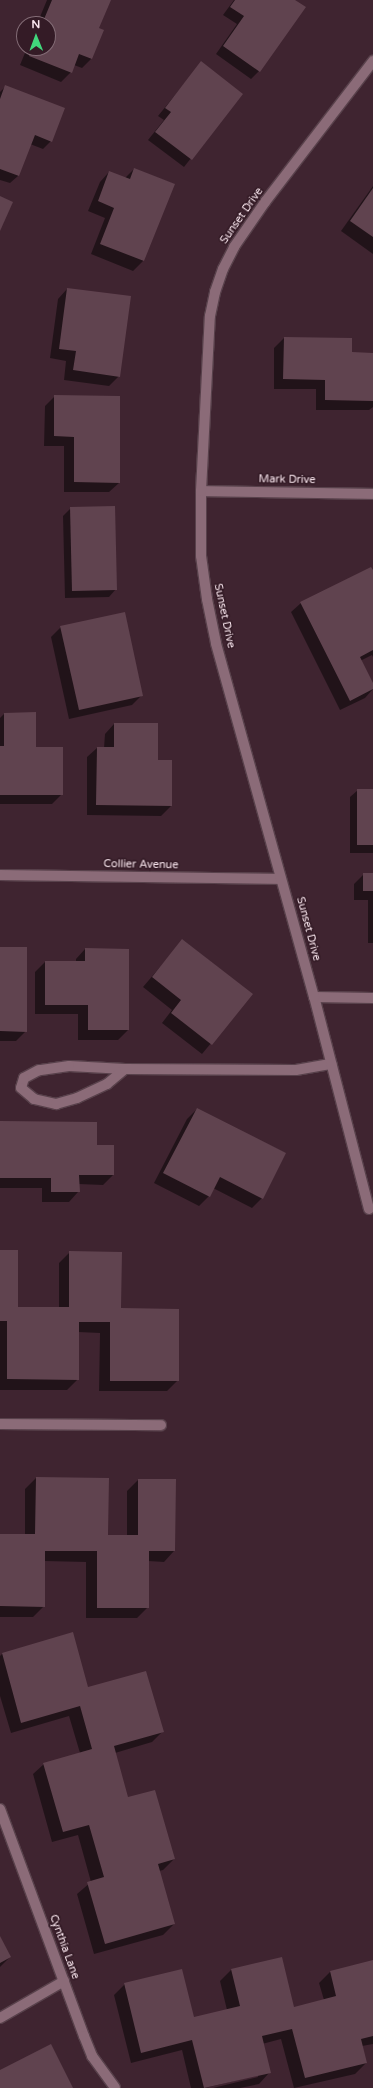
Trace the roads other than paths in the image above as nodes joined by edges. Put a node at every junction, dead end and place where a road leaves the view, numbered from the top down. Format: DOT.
graph roads {
  1 [pos="373,61"];
  2 [pos="201,491"];
  3 [pos="373,494"];
  4 [pos="0,875"];
  5 [pos="281,879"];
  6 [pos="314,997"];
  7 [pos="373,998"];
  8 [pos="331,1064"];
  9 [pos="125,1069"];
  10 [pos="369,1209"];
  11 [pos="0,1424"];
  12 [pos="161,1425"];
  13 [pos="0,1809"];
  14 [pos="64,1981"];
  15 [pos="0,2018"];
  16 [pos="114,2088"];
  1 -- 2 [label="street, Sunset Drive"];
  2 -- 3 [label="street, Mark Drive"];
  2 -- 5 [label="street, Sunset Drive"];
  4 -- 5 [label="street, Collier Avenue"];
  5 -- 6 [label="street, Sunset Drive"];
  6 -- 7 [label="street"];
  6 -- 8 [label="street, Sunset Drive"];
  8 -- 9 [label="street"];
  8 -- 10 [label="street, Sunset Drive"];
  9 -- 9 [label="street"];
  11 -- 12 [label="street"];
  13 -- 14 [label="street, Cynthia Lane"];
  14 -- 15 [label="street"];
  14 -- 16 [label="street, Cynthia Lane"];
}
